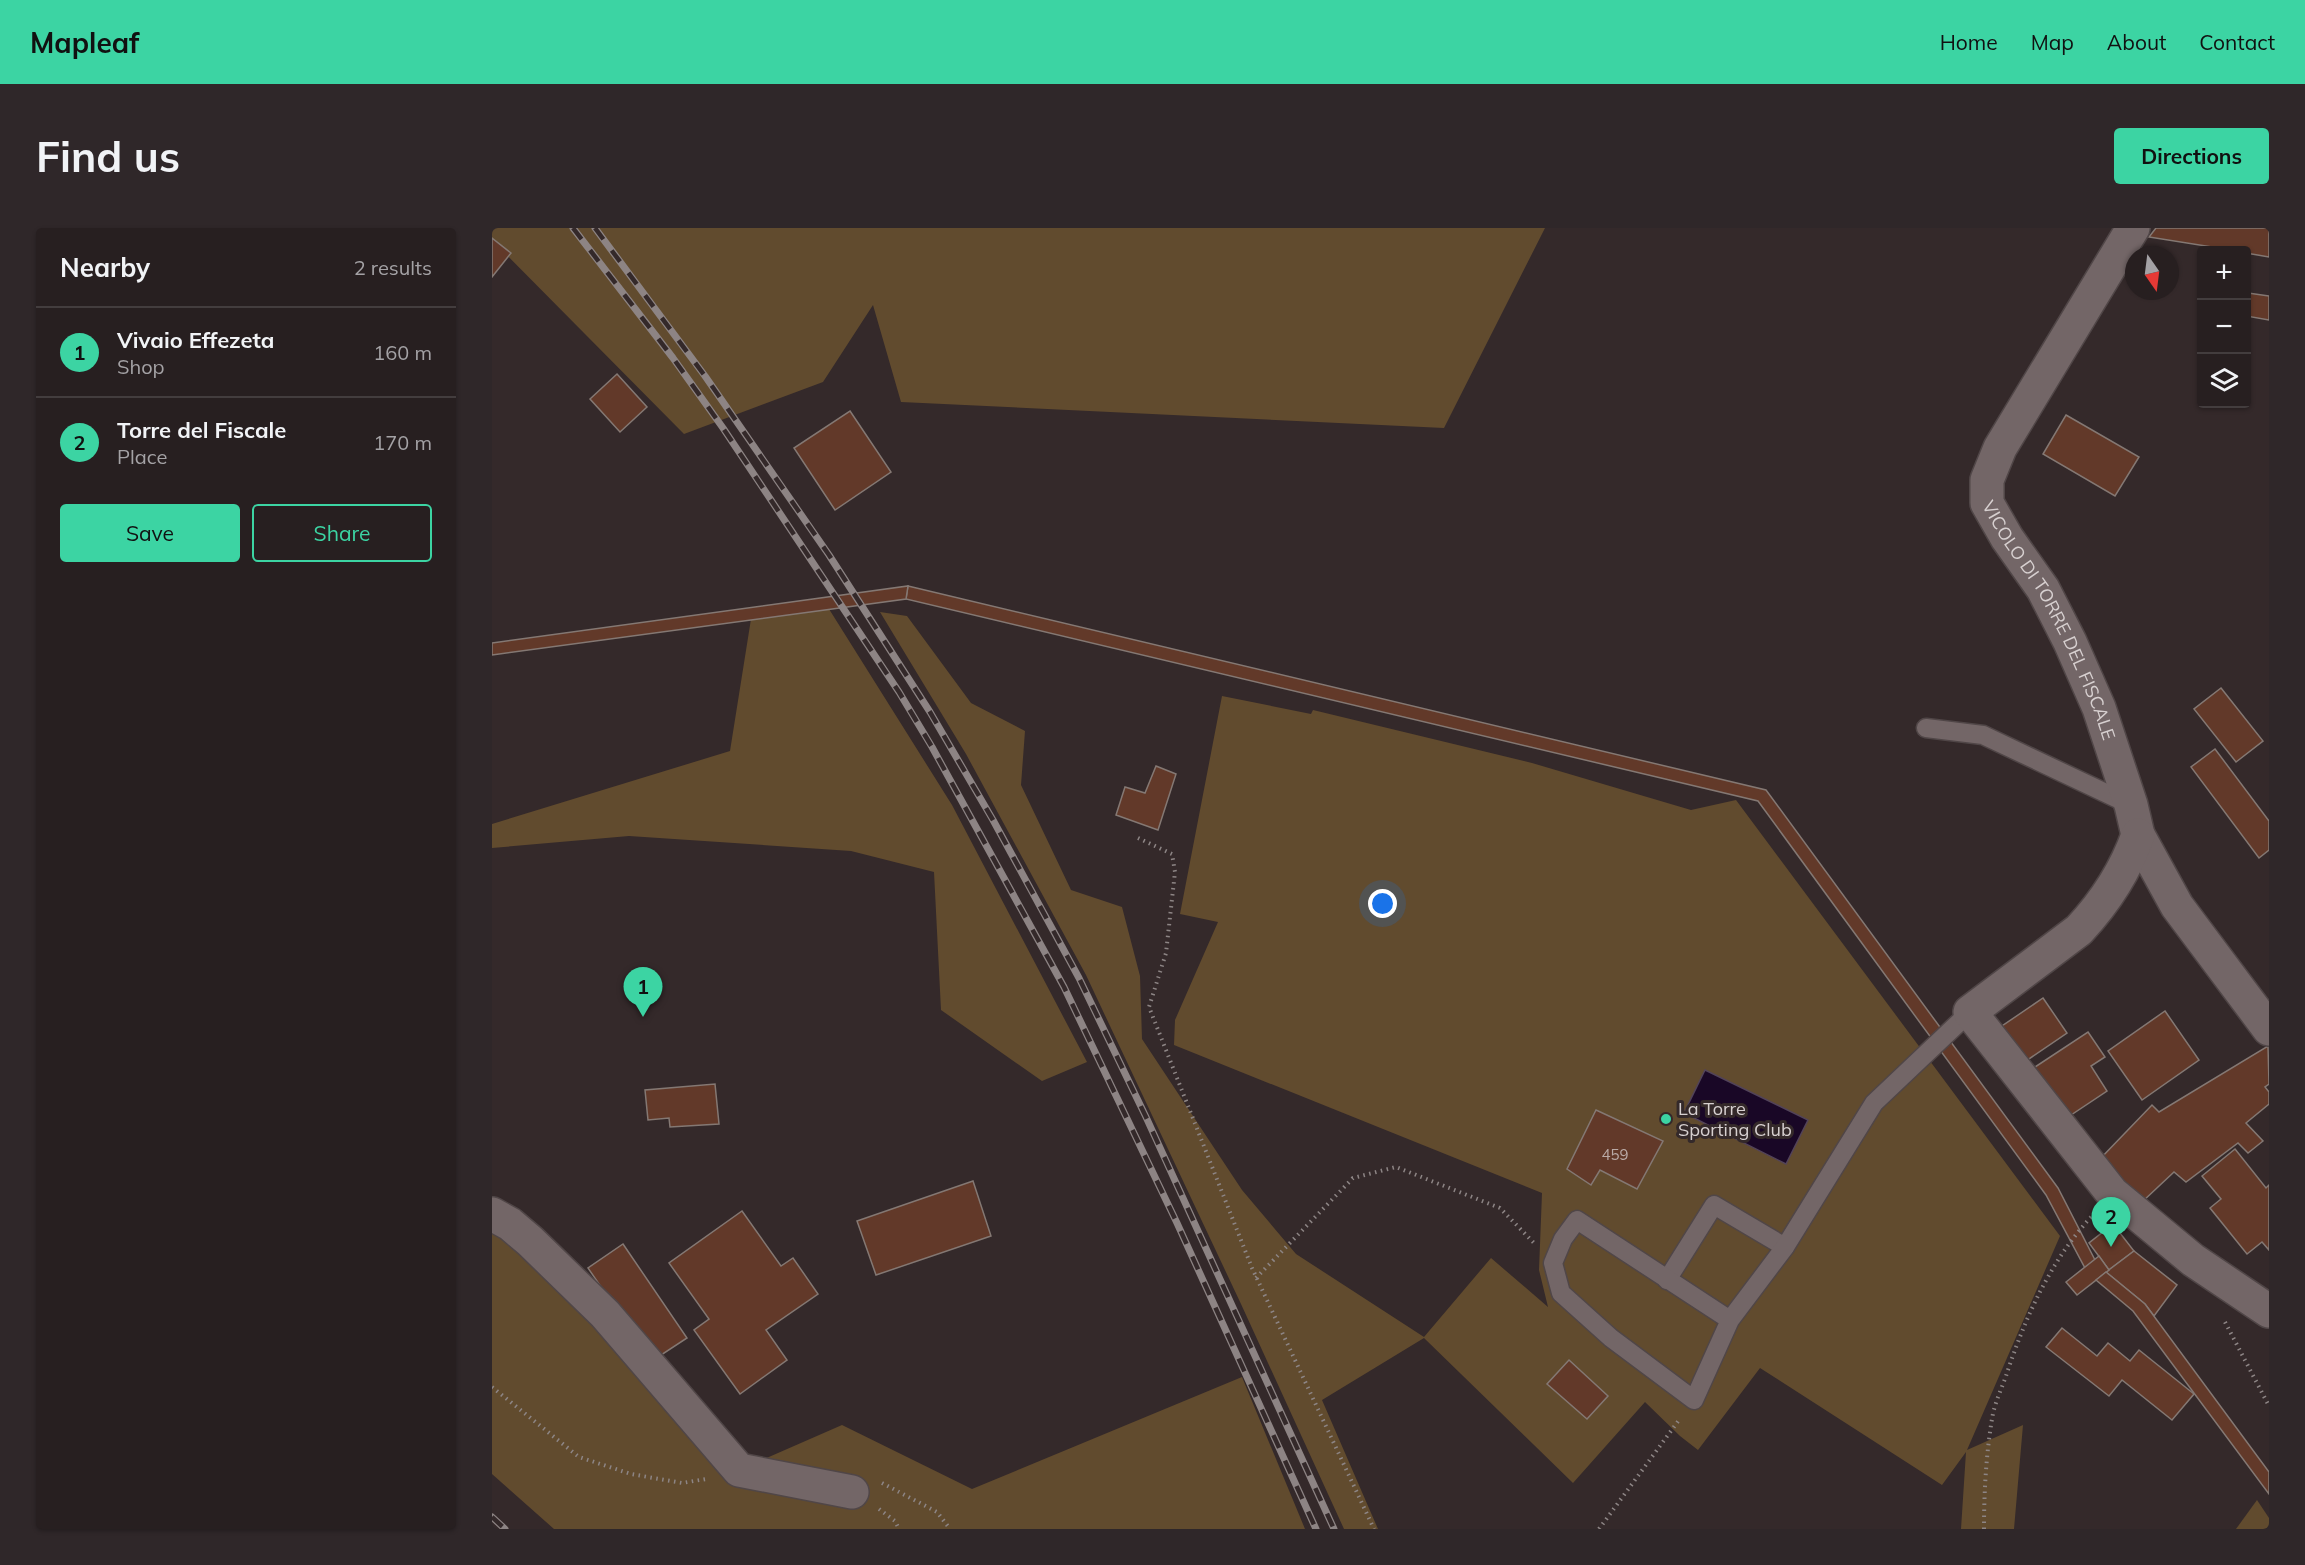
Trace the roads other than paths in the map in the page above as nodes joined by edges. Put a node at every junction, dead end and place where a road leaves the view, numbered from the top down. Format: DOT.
graph roads {
  1 [pos="2133,228"];
  2 [pos="1926,728"];
  3 [pos="2134,820"];
  4 [pos="1970,1012"];
  5 [pos="2269,1029"];
  6 [pos="492,1214"];
  7 [pos="1785,1247"];
  8 [pos="1667,1280"];
  9 [pos="2269,1311"];
  10 [pos="1730,1320"];
  11 [pos="852,1491"];
  1 -- 3 [label="street, VICOLO DI TORRE DEL FISCALE"];
  2 -- 3 [label="lane"];
  3 -- 4 [label="street"];
  3 -- 5 [label="street, VICOLO DI TORRE DEL FISCALE"];
  4 -- 7 [label="lane"];
  4 -- 9 [label="street"];
  6 -- 11 [label="street"];
  7 -- 8 [label="lane"];
  7 -- 10 [label="lane"];
  8 -- 10 [label="lane"];
  8 -- 10 [label="lane"];
}
